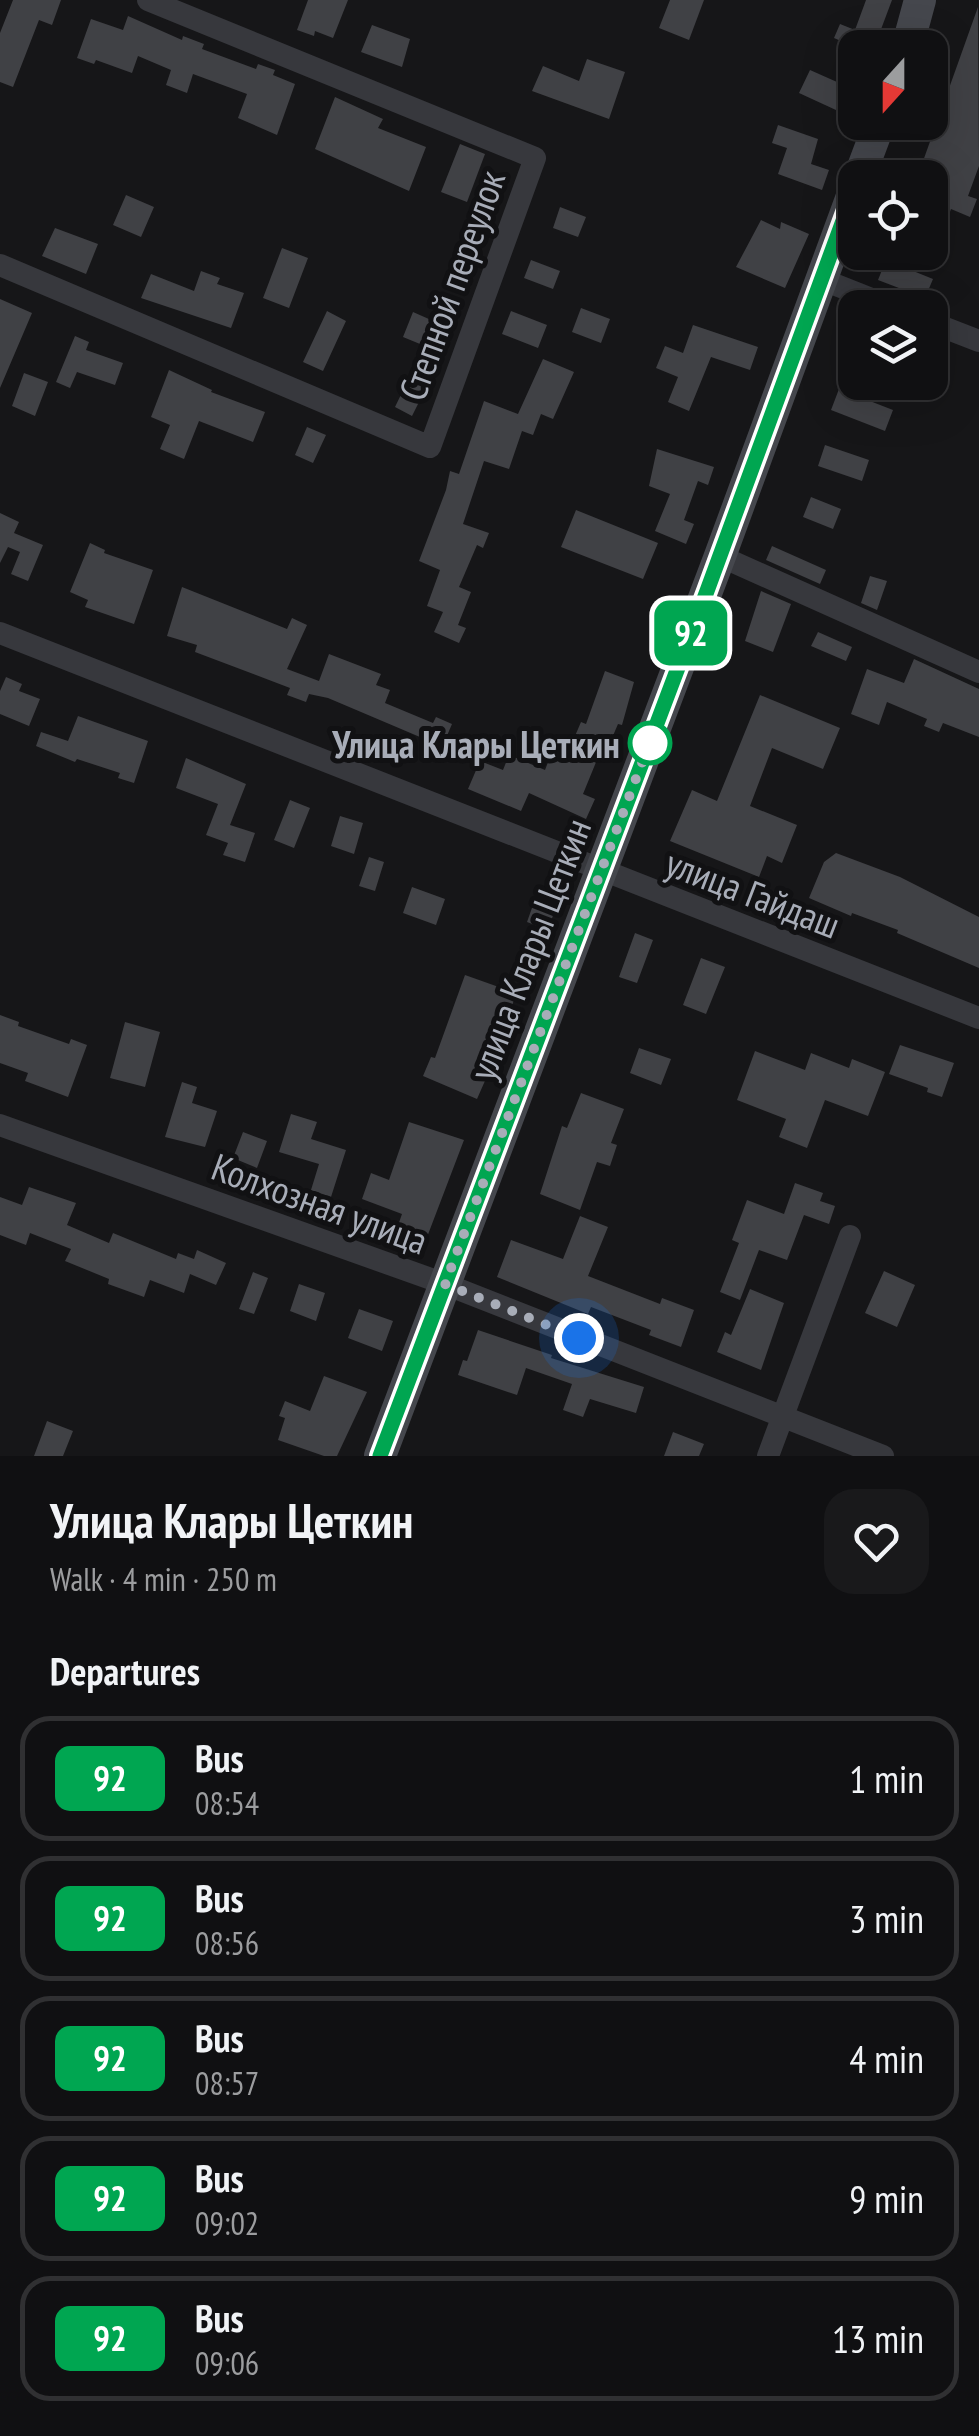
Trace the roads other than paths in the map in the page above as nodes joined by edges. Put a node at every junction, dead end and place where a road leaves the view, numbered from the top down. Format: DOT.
graph roads {
  1 [pos="148,0"];
  2 [pos="920,0"];
  3 [pos="912,30"];
  4 [pos="838,234"];
  5 [pos="0,266"];
  6 [pos="821,279"];
  7 [pos="849,290"];
  8 [pos="948,329"];
  9 [pos="979,341"];
  10 [pos="720,556"];
  11 [pos="0,633"];
  12 [pos="979,672"];
  13 [pos="601,871"];
  14 [pos="979,1018"];
  15 [pos="0,1125"];
  16 [pos="850,1236"];
  17 [pos="445,1284"];
  18 [pos="782,1419"];
  19 [pos="380,1456"];
  20 [pos="768,1456"];
  21 [pos="882,1456"];
  1 -- 5 [label="street, Степной переулок"];
  2 -- 3 [label="main road"];
  4 -- 6 [label="main road, улица Клары Цеткин"];
  6 -- 7 [label="street"];
  6 -- 10 [label="main road, улица Клары Цеткин"];
  8 -- 9 [label="street"];
  10 -- 12 [label="street"];
  10 -- 13 [label="main road, улица Клары Цеткин"];
  11 -- 13 [label="street, улица Гайдаш"];
  13 -- 14 [label="street, улица Гайдаш"];
  13 -- 17 [label="main road, улица Клары Цеткин"];
  15 -- 17 [label="street, Колхозная улица"];
  16 -- 18 [label="street"];
  17 -- 18 [label="street, Колхозная улица"];
  17 -- 19 [label="main road, улица Клары Цеткин"];
  18 -- 20 [label="street"];
  18 -- 21 [label="street, Колхозная улица"];
}
